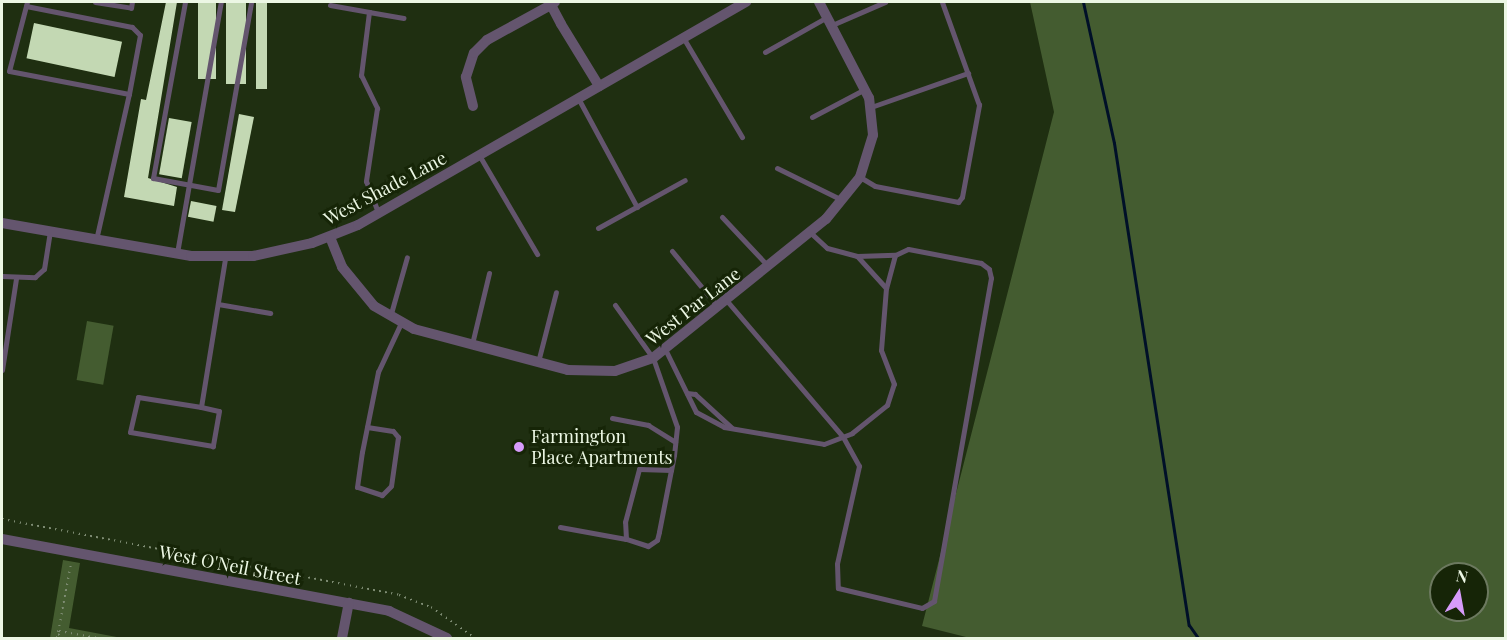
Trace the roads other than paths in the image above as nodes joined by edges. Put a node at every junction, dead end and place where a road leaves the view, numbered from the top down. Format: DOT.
graph roads {
  1 [pos="95,2"];
  2 [pos="132,2"];
  3 [pos="185,2"];
  4 [pos="221,2"];
  5 [pos="251,2"];
  6 [pos="746,2"];
  7 [pos="819,2"];
  8 [pos="885,2"];
  9 [pos="942,2"];
  10 [pos="554,3"];
  11 [pos="26,4"];
  12 [pos="330,5"];
  13 [pos="369,12"];
  14 [pos="403,18"];
  15 [pos="830,21"];
  16 [pos="683,37"];
  17 [pos="765,52"];
  18 [pos="968,73"];
  19 [pos="599,86"];
  20 [pos="866,89"];
  21 [pos="129,94"];
  22 [pos="578,98"];
  23 [pos="472,106"];
  24 [pos="871,107"];
  25 [pos="812,117"];
  26 [pos="742,137"];
  27 [pos="479,155"];
  28 [pos="777,168"];
  29 [pos="860,177"];
  30 [pos="685,180"];
  31 [pos="189,184"];
  32 [pos="843,201"];
  33 [pos="637,207"];
  34 [pos="378,213"];
  35 [pos="722,217"];
  36 [pos="2,223"];
  37 [pos="598,228"];
  38 [pos="50,231"];
  39 [pos="810,232"];
  40 [pos="330,237"];
  41 [pos="96,240"];
  42 [pos="672,251"];
  43 [pos="537,254"];
  44 [pos="176,255"];
  45 [pos="895,255"];
  46 [pos="857,256"];
  47 [pos="407,257"];
  48 [pos="225,258"];
  49 [pos="769,267"];
  50 [pos="489,273"];
  51 [pos="2,276"];
  52 [pos="16,278"];
  53 [pos="885,288"];
  54 [pos="556,292"];
  55 [pos="218,304"];
  56 [pos="615,305"];
  57 [pos="723,305"];
  58 [pos="270,313"];
  59 [pos="390,318"];
  60 [pos="401,323"];
  61 [pos="472,345"];
  62 [pos="665,350"];
  63 [pos="653,358"];
  64 [pos="538,362"];
  65 [pos="2,370"];
  66 [pos="687,393"];
  67 [pos="201,407"];
  68 [pos="612,418"];
  69 [pos="367,427"];
  70 [pos="733,429"];
  71 [pos="843,437"];
  72 [pos="675,441"];
  73 [pos="671,470"];
  74 [pos="560,527"];
  75 [pos="626,538"];
  76 [pos="2,539"];
  77 [pos="349,603"];
  78 [pos="342,639"];
  79 [pos="447,639"];
  1 -- 2 [label="lane"];
  3 -- 31 [label="lane"];
  4 -- 31 [label="lane"];
  5 -- 31 [label="lane"];
  6 -- 16 [label="street, West Shade Lane"];
  7 -- 15 [label="street, West Par Lane"];
  8 -- 15 [label="lane"];
  9 -- 18 [label="lane"];
  10 -- 19 [label="street"];
  10 -- 23 [label="street"];
  11 -- 21 [label="lane"];
  11 -- 21 [label="lane"];
  12 -- 13 [label="lane"];
  13 -- 14 [label="lane"];
  13 -- 34 [label="lane"];
  15 -- 17 [label="lane"];
  15 -- 20 [label="street, West Par Lane"];
  16 -- 19 [label="street, West Shade Lane"];
  16 -- 26 [label="lane"];
  18 -- 24 [label="lane"];
  18 -- 29 [label="lane"];
  19 -- 22 [label="street, West Shade Lane"];
  20 -- 24 [label="street, West Par Lane"];
  20 -- 25 [label="lane"];
  21 -- 41 [label="lane"];
  22 -- 27 [label="street, West Shade Lane"];
  22 -- 33 [label="lane"];
  24 -- 29 [label="street, West Par Lane"];
  27 -- 34 [label="street, West Shade Lane"];
  27 -- 43 [label="lane"];
  28 -- 32 [label="lane"];
  29 -- 32 [label="street, West Par Lane"];
  30 -- 33 [label="lane"];
  31 -- 44 [label="lane"];
  32 -- 39 [label="street, West Par Lane"];
  33 -- 37 [label="lane"];
  34 -- 40 [label="street, West Shade Lane"];
  35 -- 49 [label="lane"];
  36 -- 38 [label="street, West Shade Lane"];
  38 -- 41 [label="street, West Shade Lane"];
  38 -- 52 [label="lane"];
  39 -- 46 [label="lane"];
  39 -- 49 [label="street, West Par Lane"];
  40 -- 48 [label="street, West Shade Lane"];
  40 -- 59 [label="street, West Par Lane"];
  41 -- 44 [label="street, West Shade Lane"];
  42 -- 57 [label="lane"];
  44 -- 48 [label="street, West Shade Lane"];
  45 -- 46 [label="lane"];
  45 -- 53 [label="lane"];
  45 -- 71 [label="lane"];
  46 -- 53 [label="lane"];
  47 -- 59 [label="lane"];
  48 -- 55 [label="lane"];
  49 -- 57 [label="street, West Par Lane"];
  50 -- 61 [label="lane"];
  51 -- 52 [label="lane"];
  52 -- 65 [label="lane"];
  53 -- 71 [label="lane"];
  54 -- 64 [label="lane"];
  55 -- 58 [label="lane"];
  55 -- 67 [label="lane"];
  56 -- 63 [label="lane"];
  57 -- 62 [label="street, West Par Lane"];
  57 -- 71 [label="lane"];
  59 -- 60 [label="street, West Par Lane"];
  60 -- 61 [label="street, West Par Lane"];
  60 -- 69 [label="lane"];
  61 -- 64 [label="street, West Par Lane"];
  62 -- 63 [label="street, West Par Lane"];
  62 -- 66 [label="lane"];
  63 -- 64 [label="street, West Par Lane"];
  63 -- 72 [label="lane"];
  66 -- 70 [label="lane"];
  66 -- 70 [label="lane"];
  67 -- 67 [label="lane"];
  68 -- 72 [label="lane"];
  69 -- 69 [label="lane"];
  70 -- 71 [label="lane"];
  72 -- 73 [label="lane"];
  73 -- 75 [label="lane"];
  73 -- 75 [label="lane"];
  74 -- 75 [label="lane"];
  76 -- 77 [label="street, West O'Neil Street"];
  77 -- 78 [label="street"];
  77 -- 79 [label="street, West O'Neil Street"];
}
